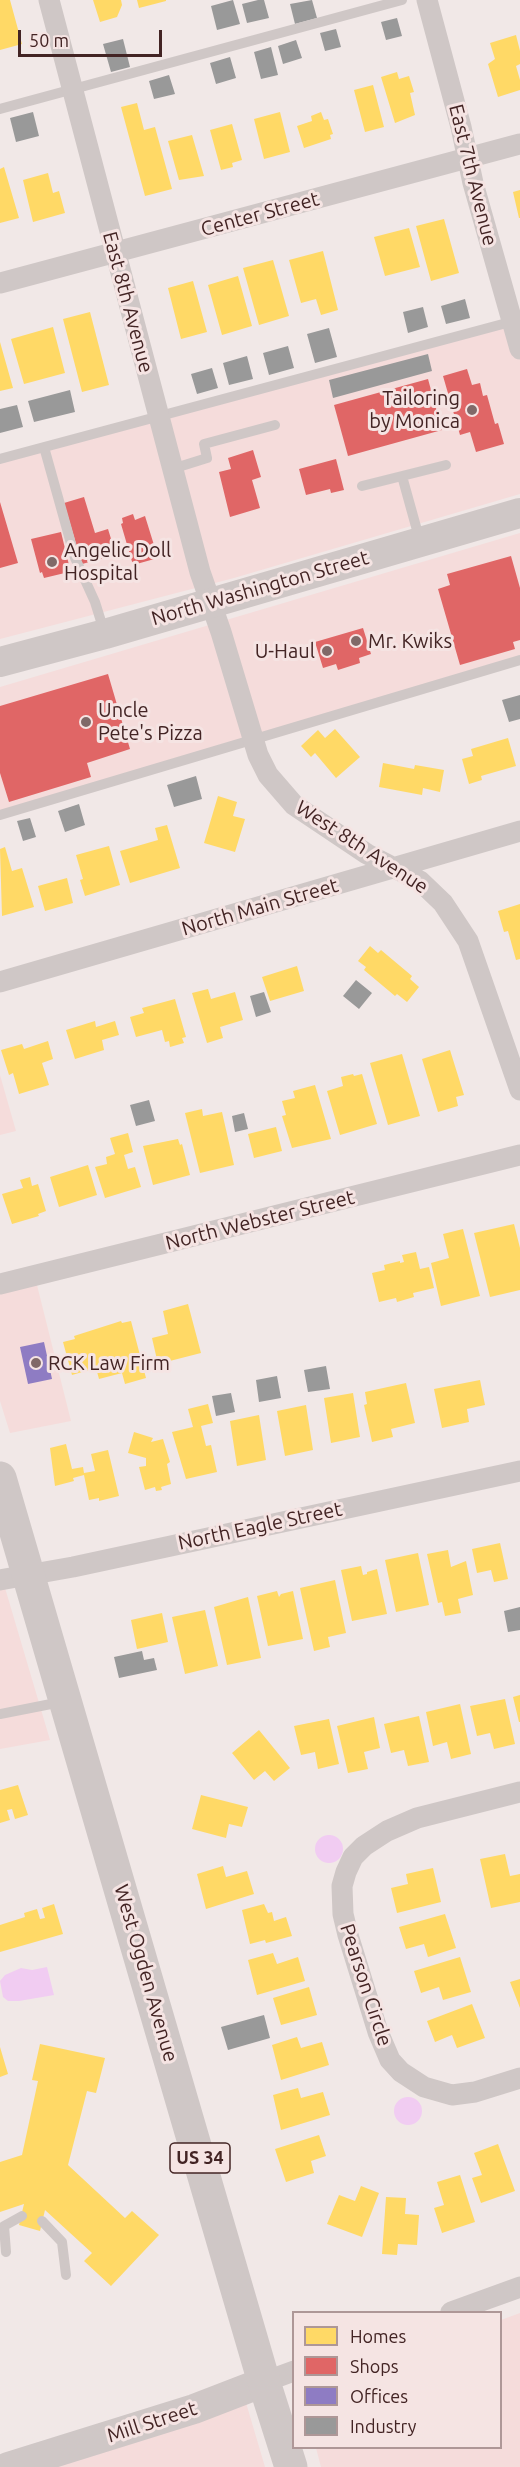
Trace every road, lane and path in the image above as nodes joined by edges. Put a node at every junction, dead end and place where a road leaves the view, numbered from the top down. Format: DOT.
graph roads {
  1 [pos="49,0"];
  2 [pos="402,0"];
  3 [pos="427,0"];
  4 [pos="72,89"];
  5 [pos="0,109"];
  6 [pos="520,144"];
  7 [pos="467,159"];
  8 [pos="115,252"];
  9 [pos="0,283"];
  10 [pos="516,320"];
  11 [pos="520,349"];
  12 [pos="158,417"];
  13 [pos="275,425"];
  14 [pos="44,447"];
  15 [pos="0,459"];
  16 [pos="446,465"];
  17 [pos="172,469"];
  18 [pos="402,476"];
  19 [pos="362,486"];
  20 [pos="520,513"];
  21 [pos="420,542"];
  22 [pos="211,603"];
  23 [pos="105,634"];
  24 [pos="520,660"];
  25 [pos="0,662"];
  26 [pos="253,739"];
  27 [pos="0,815"];
  28 [pos="520,831"];
  29 [pos="395,868"];
  30 [pos="0,982"];
  31 [pos="520,1090"];
  32 [pos="520,1155"];
  33 [pos="0,1284"];
  34 [pos="520,1470"];
  35 [pos="0,1479"];
  36 [pos="14,1578"];
  37 [pos="65,1701"];
  38 [pos="0,1714"];
  39 [pos="520,1792"];
  40 [pos="520,2078"];
  41 [pos="22,2216"];
  42 [pos="42,2221"];
  43 [pos="6,2252"];
  44 [pos="66,2276"];
  45 [pos="520,2287"];
  46 [pos="456,2311"];
  47 [pos="279,2376"];
  48 [pos="17,2466"];
  49 [pos="291,2467"];
  1 -- 4 [label="street, East 8th Avenue"];
  2 -- 4 [label="lane"];
  3 -- 7 [label="street, East 7th Avenue"];
  4 -- 5 [label="lane"];
  4 -- 8 [label="street, East 8th Avenue"];
  6 -- 7 [label="street, Center Street"];
  7 -- 8 [label="street, Center Street"];
  7 -- 10 [label="street, East 7th Avenue"];
  8 -- 9 [label="street, Center Street"];
  8 -- 12 [label="street, East 8th Avenue"];
  10 -- 11 [label="street, East 7th Avenue"];
  10 -- 12 [label="lane"];
  12 -- 14 [label="lane"];
  12 -- 17 [label="street, East 8th Avenue"];
  13 -- 17 [label="lane"];
  14 -- 15 [label="lane"];
  14 -- 23 [label="lane"];
  16 -- 18 [label="lane"];
  17 -- 22 [label="street, East 8th Avenue"];
  18 -- 19 [label="lane"];
  18 -- 21 [label="lane"];
  20 -- 21 [label="main road, North Washington Street"];
  21 -- 22 [label="main road, North Washington Street"];
  22 -- 23 [label="main road, North Washington Street"];
  22 -- 26 [label="street, West 8th Avenue"];
  23 -- 25 [label="main road, North Washington Street"];
  24 -- 26 [label="lane"];
  26 -- 27 [label="lane"];
  26 -- 29 [label="street, West 8th Avenue"];
  28 -- 29 [label="street, North Main Street"];
  29 -- 30 [label="street, North Main Street"];
  29 -- 31 [label="street, West 8th Avenue"];
  32 -- 33 [label="street, North Webster Street"];
  34 -- 36 [label="street, North Eagle Street"];
  35 -- 36 [label="main road, West Ogden Avenue / US 34"];
  36 -- 37 [label="main road, West Ogden Avenue / US 34"];
  37 -- 38 [label="lane"];
  37 -- 47 [label="main road, West Ogden Avenue / US 34"];
  39 -- 40 [label="street, Pearson Circle"];
  41 -- 43 [label="lane"];
  42 -- 44 [label="lane"];
  45 -- 46 [label="street"];
  47 -- 48 [label="main road, Mill Street"];
  47 -- 49 [label="main road, West Ogden Avenue / US 34"];
}
